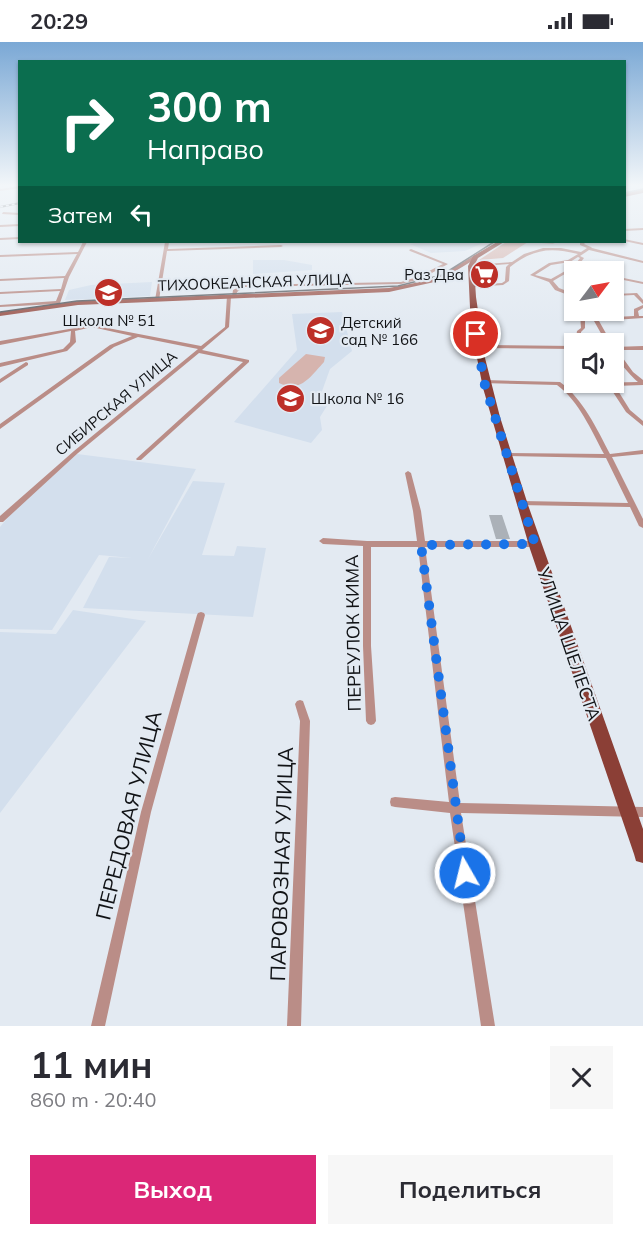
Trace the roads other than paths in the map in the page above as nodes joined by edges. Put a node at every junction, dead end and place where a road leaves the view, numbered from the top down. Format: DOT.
graph roads {
  1 [pos="18,238"];
  2 [pos="0,239"];
  3 [pos="626,240"];
  4 [pos="84,243"];
  5 [pos="167,243"];
  6 [pos="499,243"];
  7 [pos="582,243"];
  8 [pos="643,244"];
  9 [pos="281,246"];
  10 [pos="589,249"];
  11 [pos="165,250"];
  12 [pos="411,250"];
  13 [pos="78,253"];
  14 [pos="579,255"];
  15 [pos="0,256"];
  16 [pos="476,257"];
  17 [pos="580,261"];
  18 [pos="643,262"];
  19 [pos="512,263"];
  20 [pos="471,266"];
  21 [pos="564,273"];
  22 [pos="449,275"];
  23 [pos="67,276"];
  24 [pos="624,279"];
  25 [pos="0,280"];
  26 [pos="551,281"];
  27 [pos="471,282"];
  28 [pos="643,284"];
  29 [pos="61,290"];
  30 [pos="564,291"];
  31 [pos="0,293"];
  32 [pos="624,294"];
  33 [pos="231,297"];
  34 [pos="157,300"];
  35 [pos="57,303"];
  36 [pos="643,304"];
  37 [pos="0,306"];
  38 [pos="0,314"];
  39 [pos="640,318"];
  40 [pos="624,319"];
  41 [pos="73,329"];
  42 [pos="138,335"];
  43 [pos="0,343"];
  44 [pos="477,347"];
  45 [pos="564,348"];
  46 [pos="643,348"];
  47 [pos="624,349"];
  48 [pos="200,350"];
  49 [pos="26,364"];
  50 [pos="624,364"];
  51 [pos="0,365"];
  52 [pos="0,381"];
  53 [pos="484,382"];
  54 [pos="643,383"];
  55 [pos="624,384"];
  56 [pos="616,393"];
  57 [pos="643,424"];
  58 [pos="0,428"];
  59 [pos="643,452"];
  60 [pos="506,455"];
  61 [pos="607,456"];
  62 [pos="139,459"];
  63 [pos="408,473"];
  64 [pos="522,503"];
  65 [pos="632,505"];
  66 [pos="0,520"];
  67 [pos="643,526"];
  68 [pos="323,541"];
  69 [pos="367,544"];
  70 [pos="535,544"];
  71 [pos="421,545"];
  72 [pos="201,615"];
  73 [pos="300,704"];
  74 [pos="371,721"];
  75 [pos="395,802"];
  76 [pos="455,808"];
  77 [pos="636,812"];
  78 [pos="643,854"];
  79 [pos="98,1026"];
  80 [pos="294,1026"];
  81 [pos="488,1026"];
  1 -- 2 [label="street"];
  3 -- 8 [label="street"];
  4 -- 13 [label="street"];
  5 -- 11 [label="street"];
  6 -- 16 [label="main road, ТИХООКЕАНСКАЯ УЛИЦА"];
  7 -- 10 [label="street"];
  9 -- 11 [label="street"];
  10 -- 14 [label="street"];
  10 -- 18 [label="street"];
  11 -- 34 [label="street"];
  12 -- 33 [label="street"];
  13 -- 15 [label="street"];
  13 -- 23 [label="street"];
  14 -- 17 [label="street"];
  14 -- 19 [label="street"];
  14 -- 26 [label="street"];
  16 -- 20 [label="main road, УЛИЦА ШЕЛЕСТА"];
  16 -- 22 [label="main road, ТИХООКЕАНСКАЯ УЛИЦА"];
  19 -- 20 [label="street"];
  19 -- 27 [label="street"];
  20 -- 27 [label="main road, УЛИЦА ШЕЛЕСТА"];
  21 -- 26 [label="street"];
  22 -- 27 [label="main road"];
  22 -- 33 [label="main road, ТИХООКЕАНСКАЯ УЛИЦА"];
  23 -- 25 [label="street"];
  23 -- 29 [label="street"];
  24 -- 28 [label="street"];
  26 -- 30 [label="street"];
  27 -- 44 [label="main road, УЛИЦА ШЕЛЕСТА"];
  29 -- 31 [label="street"];
  29 -- 35 [label="street"];
  32 -- 36 [label="street"];
  33 -- 34 [label="main road, ТИХООКЕАНСКАЯ УЛИЦА"];
  33 -- 48 [label="street, СИБИРСКАЯ УЛИЦА"];
  34 -- 35 [label="main road, ТИХООКЕАНСКАЯ УЛИЦА"];
  35 -- 37 [label="street"];
  35 -- 38 [label="main road, ТИХООКЕАНСКАЯ УЛИЦА"];
  36 -- 39 [label="street"];
  39 -- 40 [label="street"];
  41 -- 42 [label="street"];
  41 -- 43 [label="street"];
  41 -- 51 [label="street"];
  42 -- 48 [label="street"];
  42 -- 58 [label="street"];
  44 -- 45 [label="street"];
  44 -- 53 [label="main road, УЛИЦА ШЕЛЕСТА"];
  46 -- 47 [label="street"];
  48 -- 62 [label="street"];
  48 -- 66 [label="street, СИБИРСКАЯ УЛИЦА"];
  49 -- 52 [label="street"];
  50 -- 54 [label="street"];
  53 -- 60 [label="main road, УЛИЦА ШЕЛЕСТА"];
  53 -- 61 [label="street"];
  54 -- 55 [label="street"];
  56 -- 57 [label="street"];
  59 -- 61 [label="street"];
  60 -- 61 [label="street"];
  60 -- 64 [label="main road, УЛИЦА ШЕЛЕСТА"];
  61 -- 65 [label="street"];
  63 -- 71 [label="street"];
  64 -- 65 [label="street"];
  64 -- 70 [label="main road, УЛИЦА ШЕЛЕСТА"];
  65 -- 67 [label="street"];
  68 -- 69 [label="street"];
  69 -- 71 [label="street"];
  69 -- 74 [label="street, ПЕРЕУЛОК КИМА"];
  70 -- 71 [label="street"];
  70 -- 77 [label="main road, УЛИЦА ШЕЛЕСТА"];
  71 -- 76 [label="street"];
  72 -- 79 [label="street, ПЕРЕДОВАЯ УЛИЦА"];
  73 -- 80 [label="street, ПАРОВОЗНАЯ УЛИЦА"];
  75 -- 76 [label="street"];
  76 -- 77 [label="street"];
  76 -- 81 [label="street"];
  77 -- 78 [label="main road, УЛИЦА ШЕЛЕСТА"];
}
